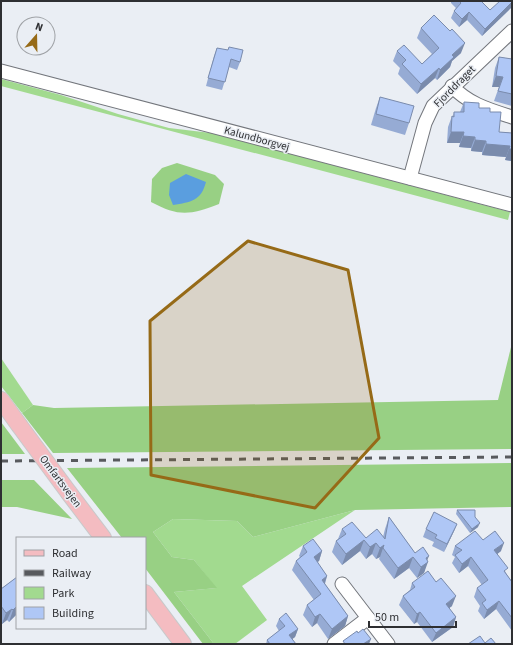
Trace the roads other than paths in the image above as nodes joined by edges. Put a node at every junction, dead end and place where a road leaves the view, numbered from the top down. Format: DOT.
graph roads {
  1 [pos="512,31"];
  2 [pos="1,71"];
  3 [pos="452,86"];
  4 [pos="512,117"];
  5 [pos="410,178"];
  6 [pos="512,205"];
  7 [pos="1,402"];
  8 [pos="102,537"];
  9 [pos="342,584"];
  10 [pos="146,595"];
  11 [pos="368,618"];
  12 [pos="183,644"];
  13 [pos="334,644"];
  14 [pos="388,644"];
  1 -- 3 [label="street, Fjorddraget"];
  2 -- 5 [label="street, Kalundborgvej"];
  3 -- 4 [label="street"];
  3 -- 5 [label="street, Fjorddraget"];
  5 -- 6 [label="street, Kalundborgvej"];
  7 -- 8 [label="main road, Omfartsvejen, bridge"];
  9 -- 11 [label="street"];
  10 -- 12 [label="main road"];
  11 -- 13 [label="street"];
  11 -- 14 [label="street"];
}
